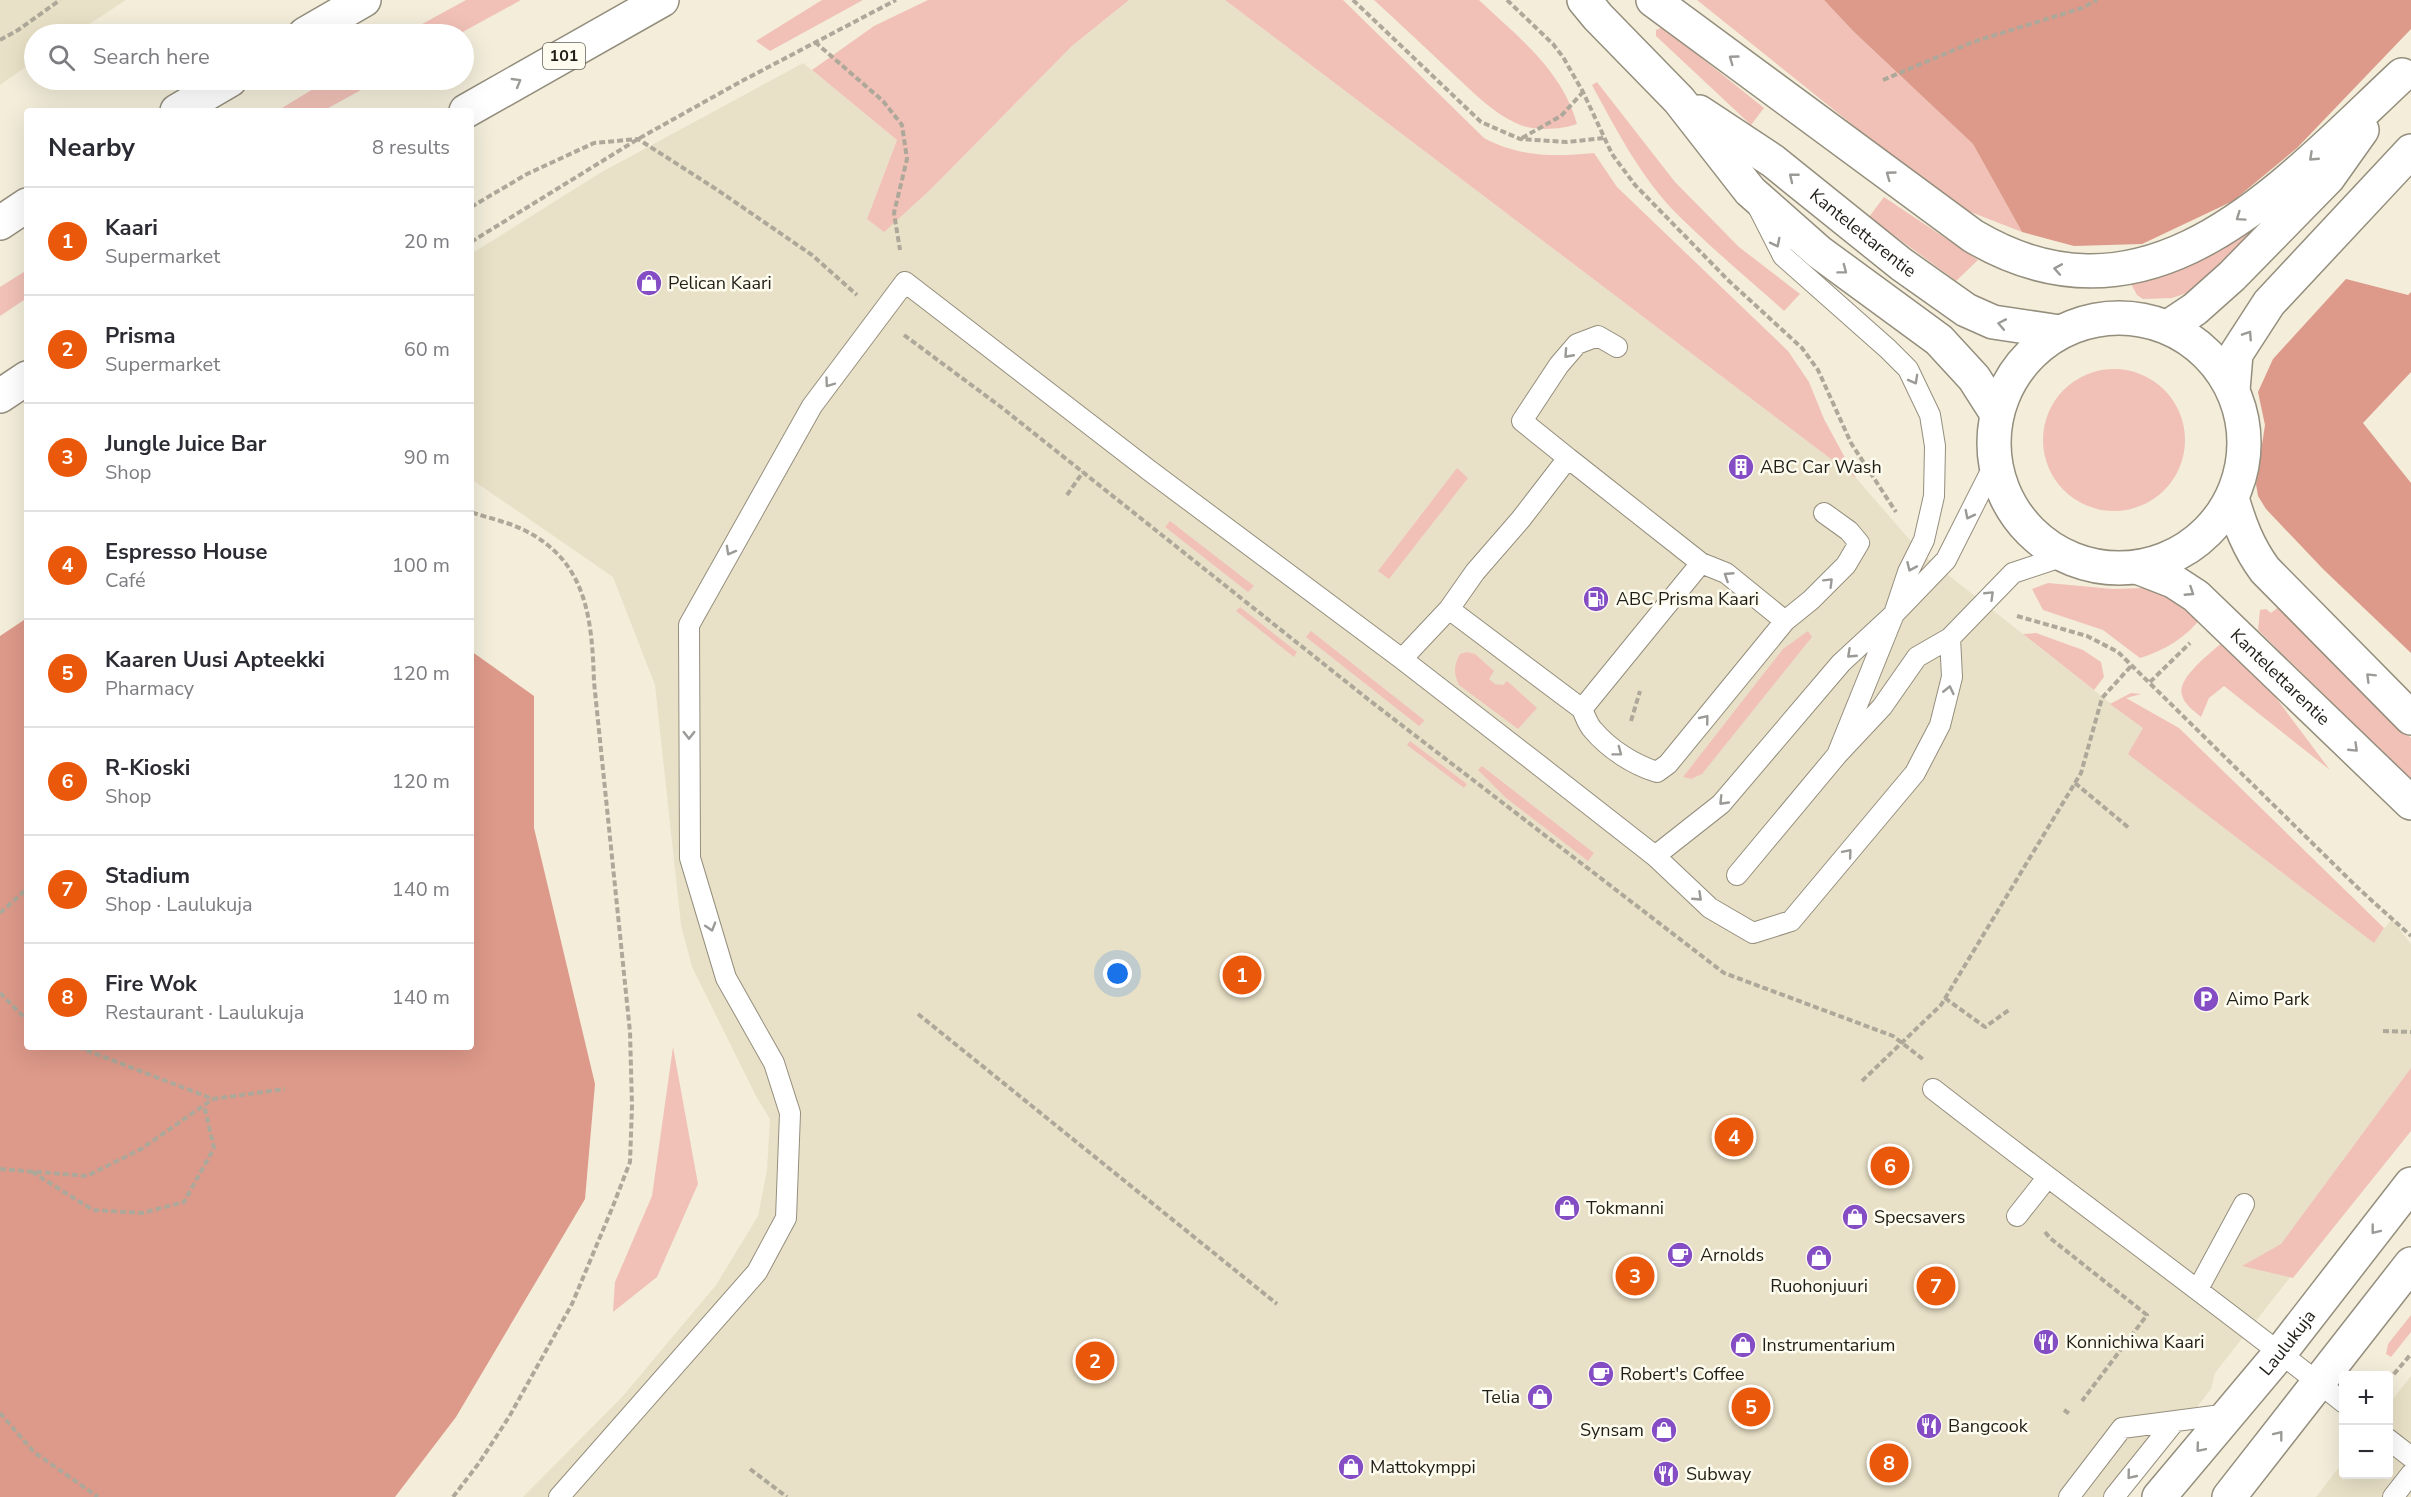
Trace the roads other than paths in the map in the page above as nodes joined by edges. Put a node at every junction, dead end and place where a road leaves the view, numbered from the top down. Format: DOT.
graph roads {
  1 [pos="364,0"];
  2 [pos="662,0"];
  3 [pos="1584,0"];
  4 [pos="1653,0"];
  5 [pos="322,24"];
  6 [pos="2406,69"];
  7 [pos="213,90"];
  8 [pos="1679,100"];
  9 [pos="182,108"];
  10 [pos="471,108"];
  11 [pos="2411,151"];
  12 [pos="1750,191"];
  13 [pos="24,206"];
  14 [pos="0,223"];
  15 [pos="2168,327"];
  16 [pos="2060,332"];
  17 [pos="1617,347"];
  18 [pos="24,380"];
  19 [pos="2233,390"];
  20 [pos="0,396"];
  21 [pos="1997,414"];
  22 [pos="1568,458"];
  23 [pos="1995,463"];
  24 [pos="2232,498"];
  25 [pos="1824,513"];
  26 [pos="2064,556"];
  27 [pos="1701,563"];
  28 [pos="2137,567"];
  29 [pos="1449,609"];
  30 [pos="1894,614"];
  31 [pos="1785,621"];
  32 [pos="1950,638"];
  33 [pos="1402,659"];
  34 [pos="1582,709"];
  35 [pos="2411,718"];
  36 [pos="1837,755"];
  37 [pos="2411,803"];
  38 [pos="1655,856"];
  39 [pos="1737,876"];
  40 [pos="1933,1089"];
  41 [pos="2047,1178"];
  42 [pos="2411,1184"];
  43 [pos="2244,1204"];
  44 [pos="2021,1211"];
  45 [pos="2411,1264"];
  46 [pos="2198,1289"];
  47 [pos="2280,1353"];
  48 [pos="2331,1393"];
  49 [pos="2229,1414"];
  50 [pos="2175,1421"];
  51 [pos="2393,1443"];
  52 [pos="2411,1456"];
  53 [pos="2411,1474"];
  54 [pos="559,1497"];
  55 [pos="2069,1497"];
  56 [pos="2114,1497"];
  57 [pos="2159,1497"];
  58 [pos="2229,1497"];
  59 [pos="2393,1497"];
  1 -- 5 [label="main road"];
  10 -- 2 [label="main road, 101, one-way"];
  3 -- 8 [label="main road, Kantelettarentie"];
  6 -- 4 [label="main road, one-way"];
  6 -- 15 [label="main road"];
  7 -- 9 [label="main road"];
  8 -- 12 [label="main road, Kantelettarentie"];
  16 -- 8 [label="main road, Kantelettarentie, one-way"];
  19 -- 11 [label="main road, one-way"];
  12 -- 21 [label="main road, Kantelettarentie, one-way"];
  12 -- 30 [label="lane, one-way"];
  13 -- 14 [label="main road"];
  15 -- 16 [label="main road"];
  15 -- 19 [label="main road"];
  16 -- 21 [label="main road"];
  17 -- 22 [label="lane, one-way"];
  18 -- 20 [label="main road"];
  19 -- 24 [label="main road"];
  21 -- 23 [label="main road"];
  22 -- 27 [label="lane"];
  22 -- 29 [label="lane"];
  23 -- 26 [label="main road"];
  23 -- 30 [label="lane, one-way"];
  24 -- 28 [label="main road"];
  35 -- 24 [label="main road, one-way"];
  31 -- 25 [label="lane, one-way"];
  26 -- 28 [label="main road"];
  32 -- 26 [label="lane, one-way"];
  31 -- 27 [label="lane, one-way"];
  27 -- 34 [label="lane"];
  28 -- 37 [label="main road, Kantelettarentie, one-way"];
  29 -- 33 [label="lane"];
  29 -- 34 [label="lane"];
  30 -- 36 [label="lane"];
  30 -- 38 [label="lane, one-way"];
  34 -- 31 [label="lane, one-way"];
  32 -- 36 [label="lane"];
  38 -- 32 [label="lane, one-way"];
  33 -- 38 [label="lane"];
  33 -- 54 [label="lane, one-way"];
  36 -- 39 [label="lane"];
  40 -- 41 [label="lane"];
  41 -- 44 [label="lane"];
  41 -- 46 [label="lane"];
  42 -- 47 [label="main road, Laulukuja, one-way"];
  43 -- 46 [label="lane"];
  45 -- 48 [label="main road"];
  46 -- 47 [label="lane"];
  47 -- 48 [label="lane"];
  47 -- 49 [label="main road, Laulukuja"];
  58 -- 48 [label="main road, one-way"];
  49 -- 50 [label="lane"];
  49 -- 57 [label="main road, Laulukuja, one-way"];
  50 -- 55 [label="lane"];
  50 -- 56 [label="lane, one-way"];
  51 -- 52 [label="lane"];
  53 -- 59 [label="lane"];
}
